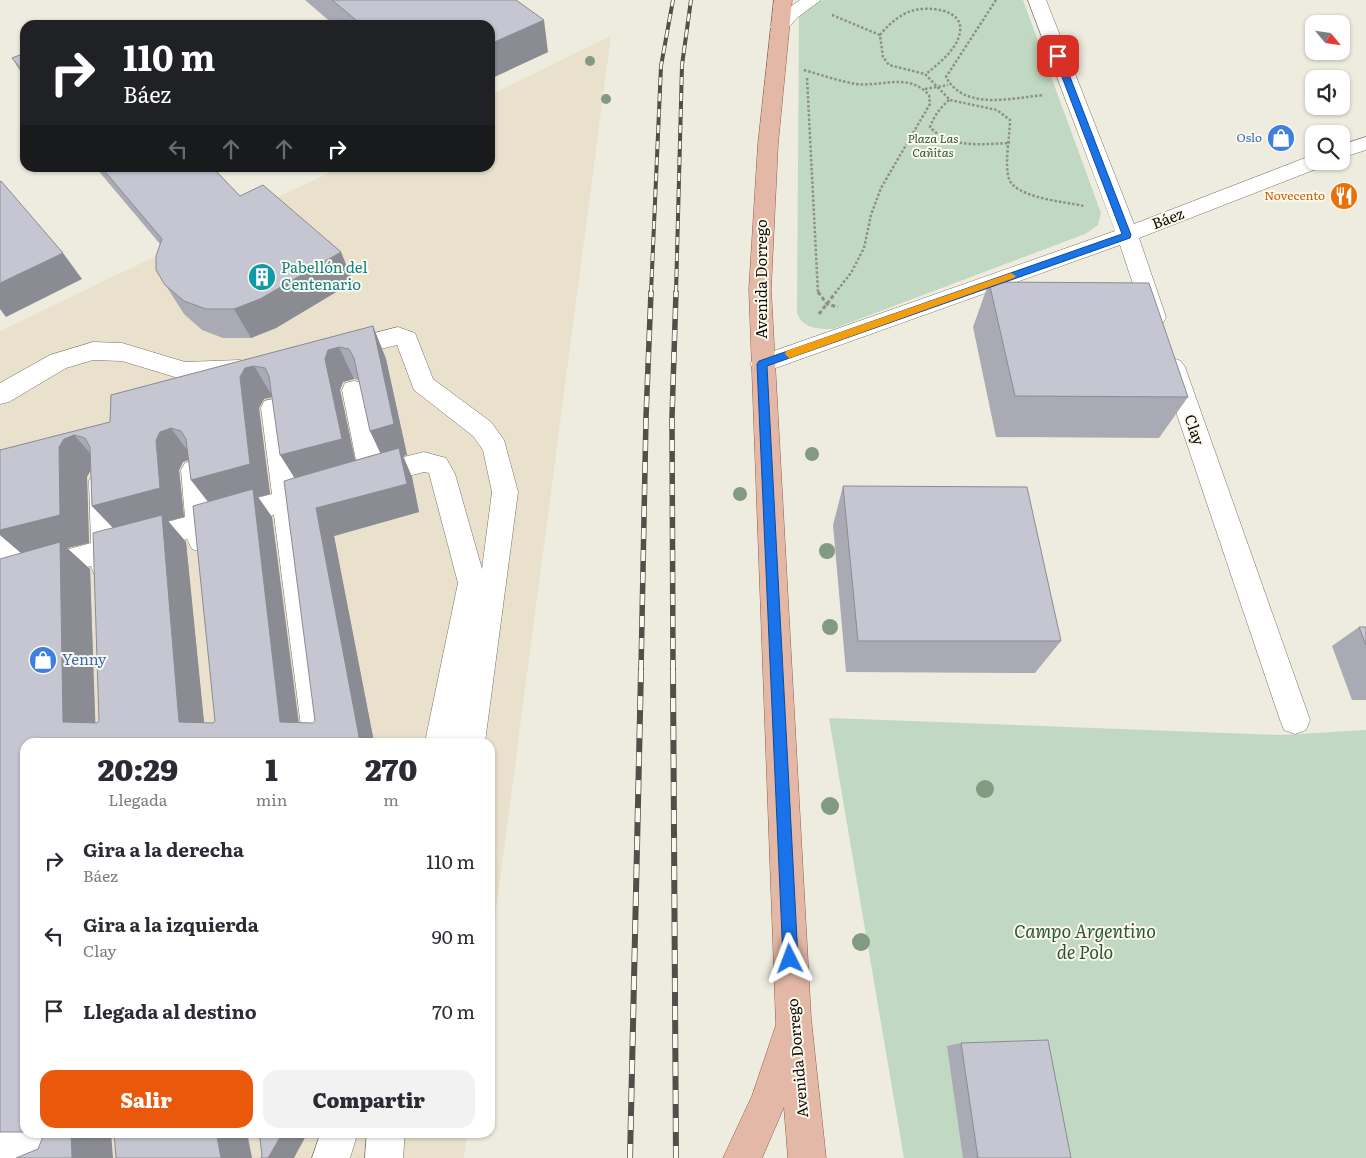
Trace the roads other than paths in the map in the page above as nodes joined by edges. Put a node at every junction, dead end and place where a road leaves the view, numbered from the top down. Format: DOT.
graph roads {
  1 [pos="783,0"];
  2 [pos="1037,0"];
  3 [pos="809,2"];
  4 [pos="779,27"];
  5 [pos="1352,148"];
  6 [pos="1366,163"];
  7 [pos="1305,165"];
  8 [pos="1123,225"];
  9 [pos="323,354"];
  10 [pos="762,364"];
  11 [pos="267,366"];
  12 [pos="354,390"];
  13 [pos="0,395"];
  14 [pos="273,408"];
  15 [pos="194,470"];
  16 [pos="379,474"];
  17 [pos="102,477"];
  18 [pos="286,501"];
  19 [pos="12,511"];
  20 [pos="200,526"];
  21 [pos="104,552"];
  22 [pos="204,566"];
  23 [pos="6,578"];
  24 [pos="106,590"];
  25 [pos="11,626"];
  26 [pos="1295,720"];
  27 [pos="317,738"];
  28 [pos="441,738"];
  29 [pos="471,738"];
  30 [pos="793,1018"];
  31 [pos="15,1062"];
  32 [pos="52,1138"];
  33 [pos="338,1138"];
  34 [pos="386,1138"];
  35 [pos="10,1156"];
  36 [pos="331,1158"];
  37 [pos="384,1158"];
  38 [pos="742,1158"];
  39 [pos="807,1158"];
  1 -- 4 [label="main road, Avenida Dorrego"];
  2 -- 8 [label="street, Clay"];
  3 -- 4 [label="street"];
  4 -- 10 [label="main road, Avenida Dorrego"];
  5 -- 6 [label="street"];
  7 -- 8 [label="street, Báez"];
  8 -- 10 [label="street, Báez"];
  8 -- 26 [label="street, Clay"];
  9 -- 29 [label="street"];
  10 -- 30 [label="main road, Avenida Dorrego"];
  11 -- 13 [label="street"];
  12 -- 16 [label="street"];
  14 -- 18 [label="street"];
  15 -- 20 [label="street"];
  16 -- 18 [label="street"];
  16 -- 28 [label="street"];
  17 -- 21 [label="street"];
  18 -- 20 [label="street"];
  18 -- 27 [label="street"];
  19 -- 23 [label="street"];
  20 -- 21 [label="street"];
  20 -- 22 [label="street"];
  21 -- 23 [label="street"];
  21 -- 24 [label="street"];
  23 -- 25 [label="street"];
  30 -- 38 [label="main road"];
  30 -- 39 [label="main road, Avenida Dorrego"];
  31 -- 35 [label="street"];
  32 -- 35 [label="street"];
  33 -- 36 [label="street"];
  34 -- 37 [label="street"];
}
